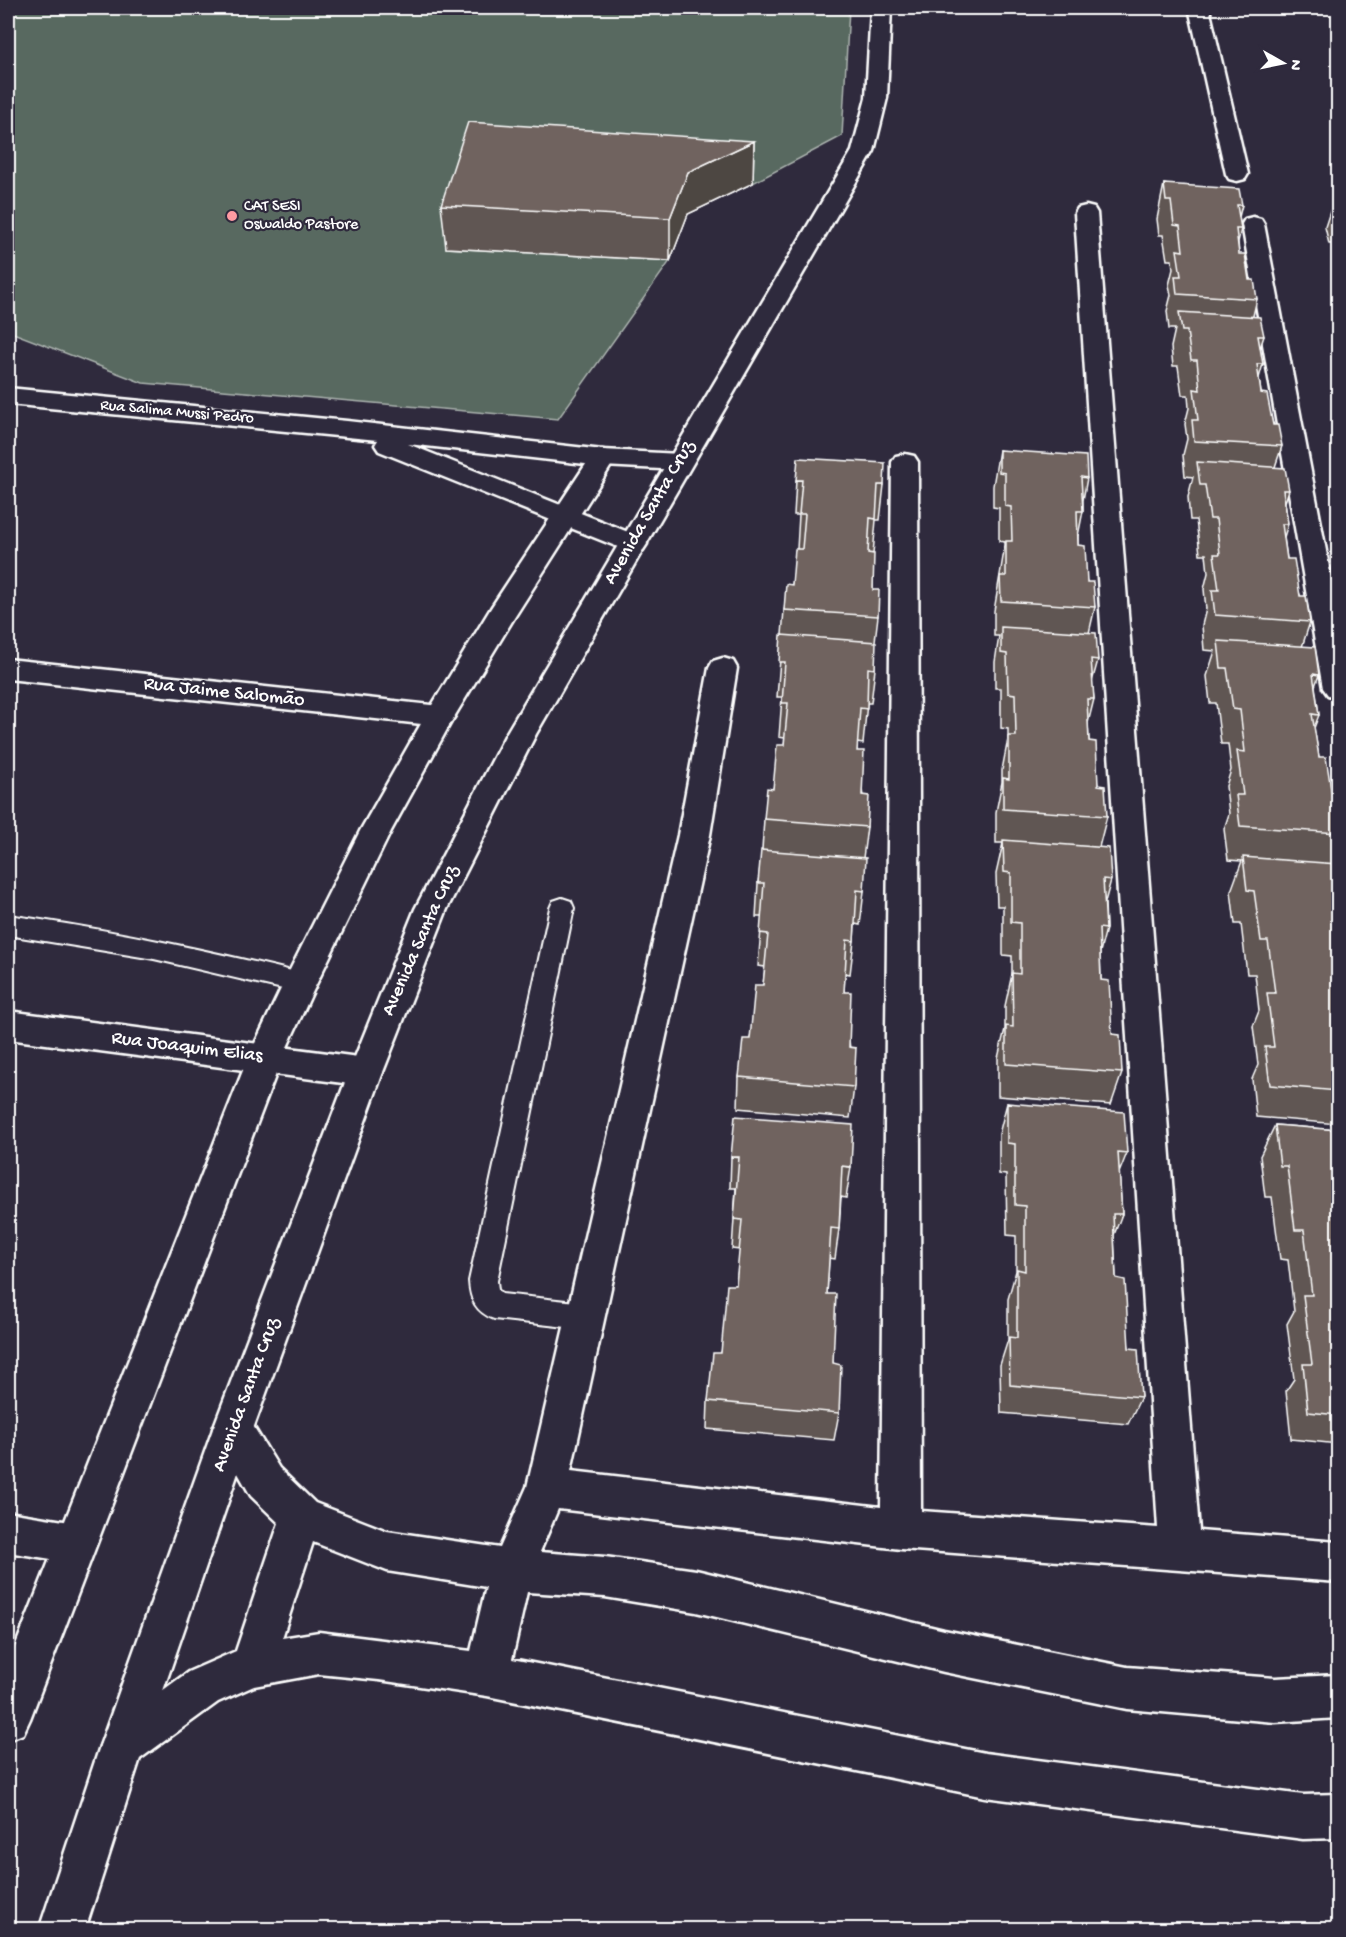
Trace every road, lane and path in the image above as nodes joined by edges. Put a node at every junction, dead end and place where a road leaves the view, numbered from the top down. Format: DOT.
graph roads {
  1 [pos="881,8"];
  2 [pos="1199,8"];
  3 [pos="1238,174"];
  4 [pos="1086,213"];
  5 [pos="1253,224"];
  6 [pos="8,396"];
  7 [pos="347,429"];
  8 [pos="603,458"];
  9 [pos="680,462"];
  10 [pos="905,462"];
  11 [pos="565,515"];
  12 [pos="633,544"];
  13 [pos="723,668"];
  14 [pos="8,669"];
  15 [pos="1338,688"];
  16 [pos="440,716"];
  17 [pos="562,908"];
  18 [pos="8,925"];
  19 [pos="300,983"];
  20 [pos="8,1025"];
  21 [pos="265,1058"];
  22 [pos="366,1072"];
  23 [pos="585,1316"];
  24 [pos="233,1429"];
  25 [pos="547,1488"];
  26 [pos="301,1517"];
  27 [pos="901,1529"];
  28 [pos="8,1532"];
  29 [pos="76,1543"];
  30 [pos="1180,1550"];
  31 [pos="1338,1562"];
  32 [pos="511,1570"];
  33 [pos="252,1665"];
  34 [pos="487,1676"];
  35 [pos="1338,1697"];
  36 [pos="8,1719"];
  37 [pos="122,1746"];
  38 [pos="1338,1815"];
  39 [pos="62,1929"];
  1 -- 9 [label="street, Avenida Santa Cruz"];
  2 -- 3 [label="street"];
  4 -- 30 [label="street"];
  5 -- 15 [label="street"];
  6 -- 7 [label="street, Rua Salima Mussi Pedro"];
  7 -- 8 [label="street, Rua Salima Mussi Pedro"];
  7 -- 11 [label="street, Rua Salima Mussi Pedro"];
  8 -- 9 [label="street, Rua Salima Mussi Pedro"];
  8 -- 11 [label="street"];
  9 -- 12 [label="street, Avenida Santa Cruz"];
  10 -- 27 [label="street"];
  11 -- 12 [label="street, Rua Salima Mussi Pedro"];
  11 -- 16 [label="street"];
  12 -- 22 [label="street, Avenida Santa Cruz"];
  13 -- 23 [label="street"];
  14 -- 16 [label="street, Rua Jaime Salomão"];
  16 -- 19 [label="street"];
  17 -- 23 [label="lane"];
  18 -- 19 [label="lane"];
  19 -- 21 [label="street"];
  20 -- 21 [label="street, Rua Joaquim Elias"];
  21 -- 22 [label="street, Rua Joaquim Elias"];
  21 -- 29 [label="street"];
  22 -- 24 [label="street, Avenida Santa Cruz"];
  23 -- 25 [label="street"];
  24 -- 26 [label="street"];
  24 -- 37 [label="street, Avenida Santa Cruz"];
  25 -- 27 [label="street"];
  25 -- 32 [label="street"];
  26 -- 32 [label="street"];
  26 -- 33 [label="street"];
  27 -- 30 [label="street"];
  28 -- 29 [label="street"];
  29 -- 36 [label="street"];
  30 -- 31 [label="street"];
  32 -- 34 [label="street"];
  32 -- 35 [label="street"];
  33 -- 34 [label="street"];
  33 -- 37 [label="street"];
  34 -- 38 [label="street"];
  37 -- 39 [label="street, Avenida Santa Cruz"];
}
